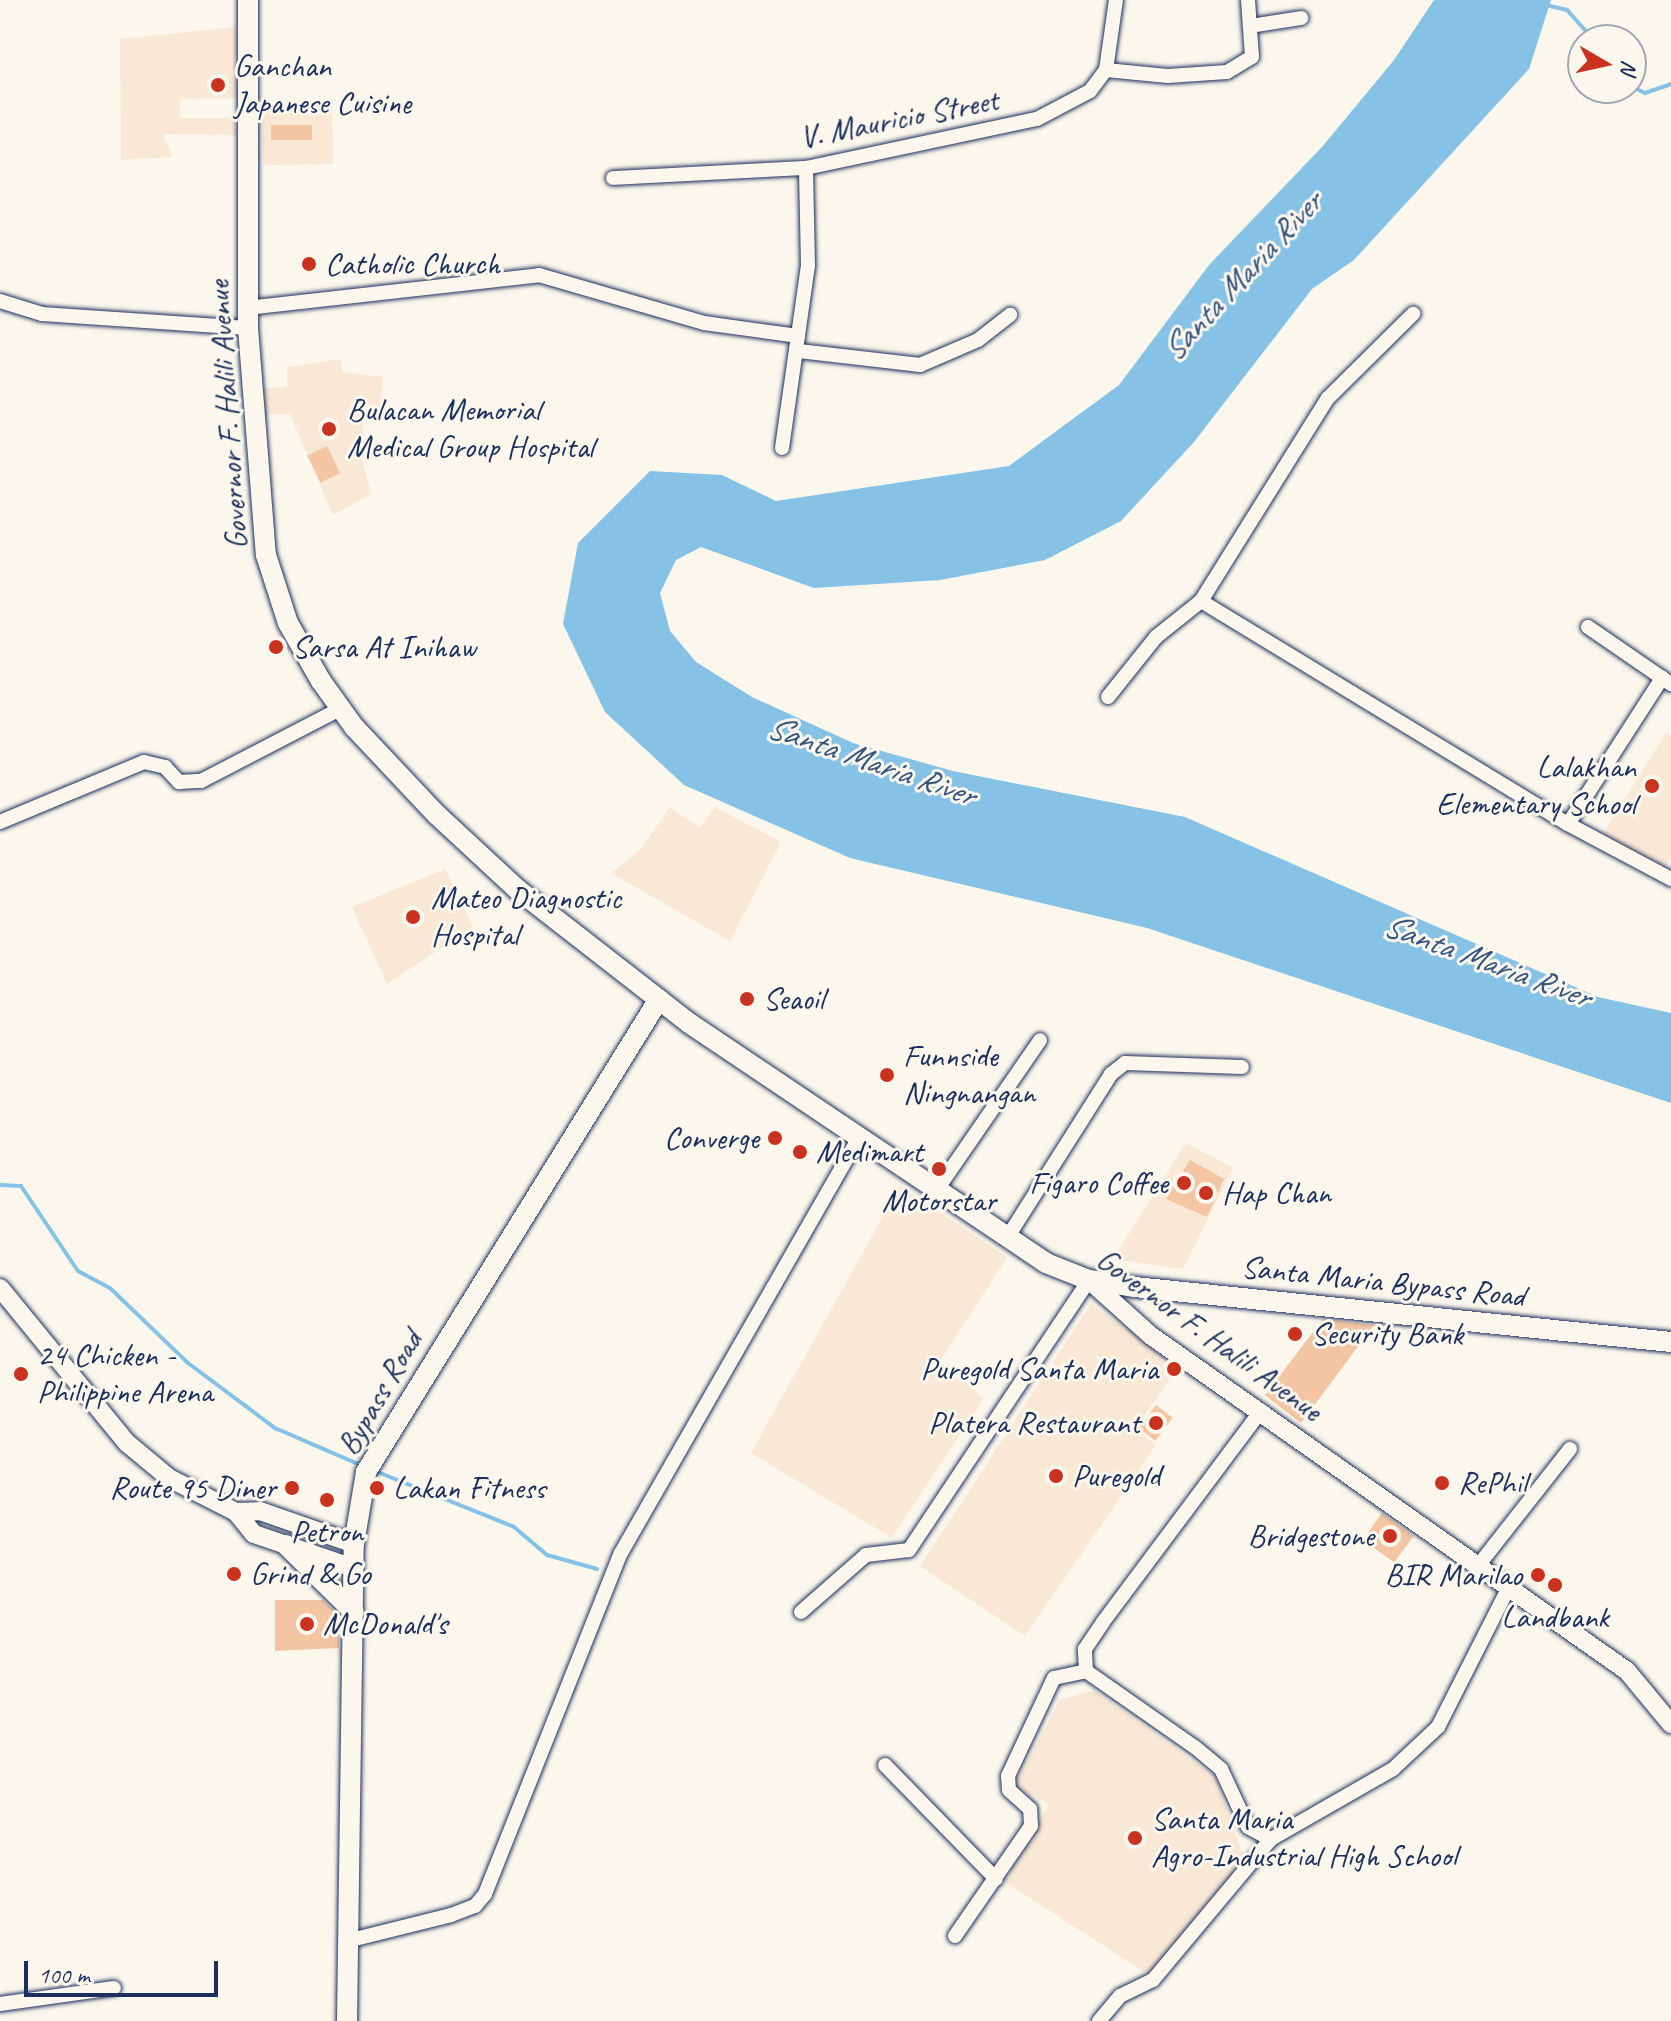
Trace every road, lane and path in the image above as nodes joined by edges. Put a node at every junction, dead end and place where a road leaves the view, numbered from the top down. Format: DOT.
graph roads {
  1 [pos="248,0"];
  2 [pos="1116,0"];
  3 [pos="1248,0"];
  4 [pos="1301,18"];
  5 [pos="1250,26"];
  6 [pos="1106,70"];
  7 [pos="806,168"];
  8 [pos="613,178"];
  9 [pos="0,301"];
  10 [pos="1413,314"];
  11 [pos="1010,315"];
  12 [pos="248,318"];
  13 [pos="798,336"];
  14 [pos="799,351"];
  15 [pos="782,448"];
  16 [pos="1201,601"];
  17 [pos="1588,627"];
  18 [pos="1666,681"];
  19 [pos="1108,697"];
  20 [pos="340,709"];
  21 [pos="0,822"];
  22 [pos="1568,824"];
  23 [pos="1671,879"];
  24 [pos="659,999"];
  25 [pos="1040,1040"];
  26 [pos="1242,1067"];
  27 [pos="858,1140"];
  28 [pos="936,1191"];
  29 [pos="1007,1238"];
  30 [pos="1089,1280"];
  31 [pos="0,1288"];
  32 [pos="1671,1342"];
  33 [pos="1261,1411"];
  34 [pos="1570,1449"];
  35 [pos="236,1512"];
  36 [pos="354,1544"];
  37 [pos="286,1545"];
  38 [pos="1481,1562"];
  39 [pos="354,1568"];
  40 [pos="1510,1585"];
  41 [pos="354,1612"];
  42 [pos="801,1612"];
  43 [pos="1086,1671"];
  44 [pos="1671,1724"];
  45 [pos="885,1765"];
  46 [pos="1271,1839"];
  47 [pos="996,1879"];
  48 [pos="955,1936"];
  49 [pos="347,1941"];
  50 [pos="114,1988"];
  51 [pos="0,2004"];
  52 [pos="347,2021"];
  53 [pos="1099,2021"];
  1 -- 12 [label="main road, Governor F. Halili Avenue"];
  2 -- 6 [label="street"];
  3 -- 5 [label="street"];
  4 -- 5 [label="street"];
  5 -- 6 [label="street"];
  6 -- 7 [label="street, V. Mauricio Street"];
  7 -- 8 [label="street, V. Mauricio Street"];
  7 -- 13 [label="street"];
  9 -- 12 [label="street"];
  10 -- 16 [label="street"];
  11 -- 14 [label="street"];
  12 -- 13 [label="street"];
  12 -- 20 [label="main road, Governor F. Halili Avenue"];
  13 -- 14 [label="street"];
  14 -- 15 [label="street"];
  16 -- 19 [label="street"];
  16 -- 22 [label="street"];
  17 -- 18 [label="street"];
  18 -- 22 [label="street"];
  20 -- 21 [label="street"];
  20 -- 24 [label="main road, Governor F. Halili Avenue"];
  22 -- 23 [label="street"];
  24 -- 27 [label="main road, Governor F. Halili Avenue"];
  24 -- 36 [label="main road, Bypass Road"];
  25 -- 28 [label="street"];
  26 -- 29 [label="street"];
  27 -- 28 [label="main road, Governor F. Halili Avenue"];
  27 -- 49 [label="street"];
  28 -- 29 [label="main road, Governor F. Halili Avenue"];
  29 -- 30 [label="main road, Governor F. Halili Avenue"];
  30 -- 32 [label="main road, Santa Maria Bypass Road"];
  30 -- 33 [label="main road, Governor F. Halili Avenue"];
  30 -- 42 [label="street"];
  31 -- 35 [label="main road"];
  33 -- 38 [label="main road, Governor F. Halili Avenue"];
  33 -- 43 [label="street"];
  34 -- 38 [label="street"];
  35 -- 36 [label="main road"];
  35 -- 37 [label="main road"];
  36 -- 39 [label="main road, Bypass Road"];
  37 -- 39 [label="main road"];
  37 -- 41 [label="main road"];
  38 -- 40 [label="main road, Governor F. Halili Avenue"];
  39 -- 41 [label="main road, Bypass Road"];
  40 -- 44 [label="main road, Governor F. Halili Avenue"];
  40 -- 46 [label="street"];
  41 -- 49 [label="main road, Bypass Road"];
  43 -- 46 [label="street"];
  43 -- 47 [label="street"];
  45 -- 47 [label="street"];
  46 -- 53 [label="street"];
  47 -- 48 [label="street"];
  49 -- 52 [label="main road, Bypass Road"];
  50 -- 51 [label="street"];
}
